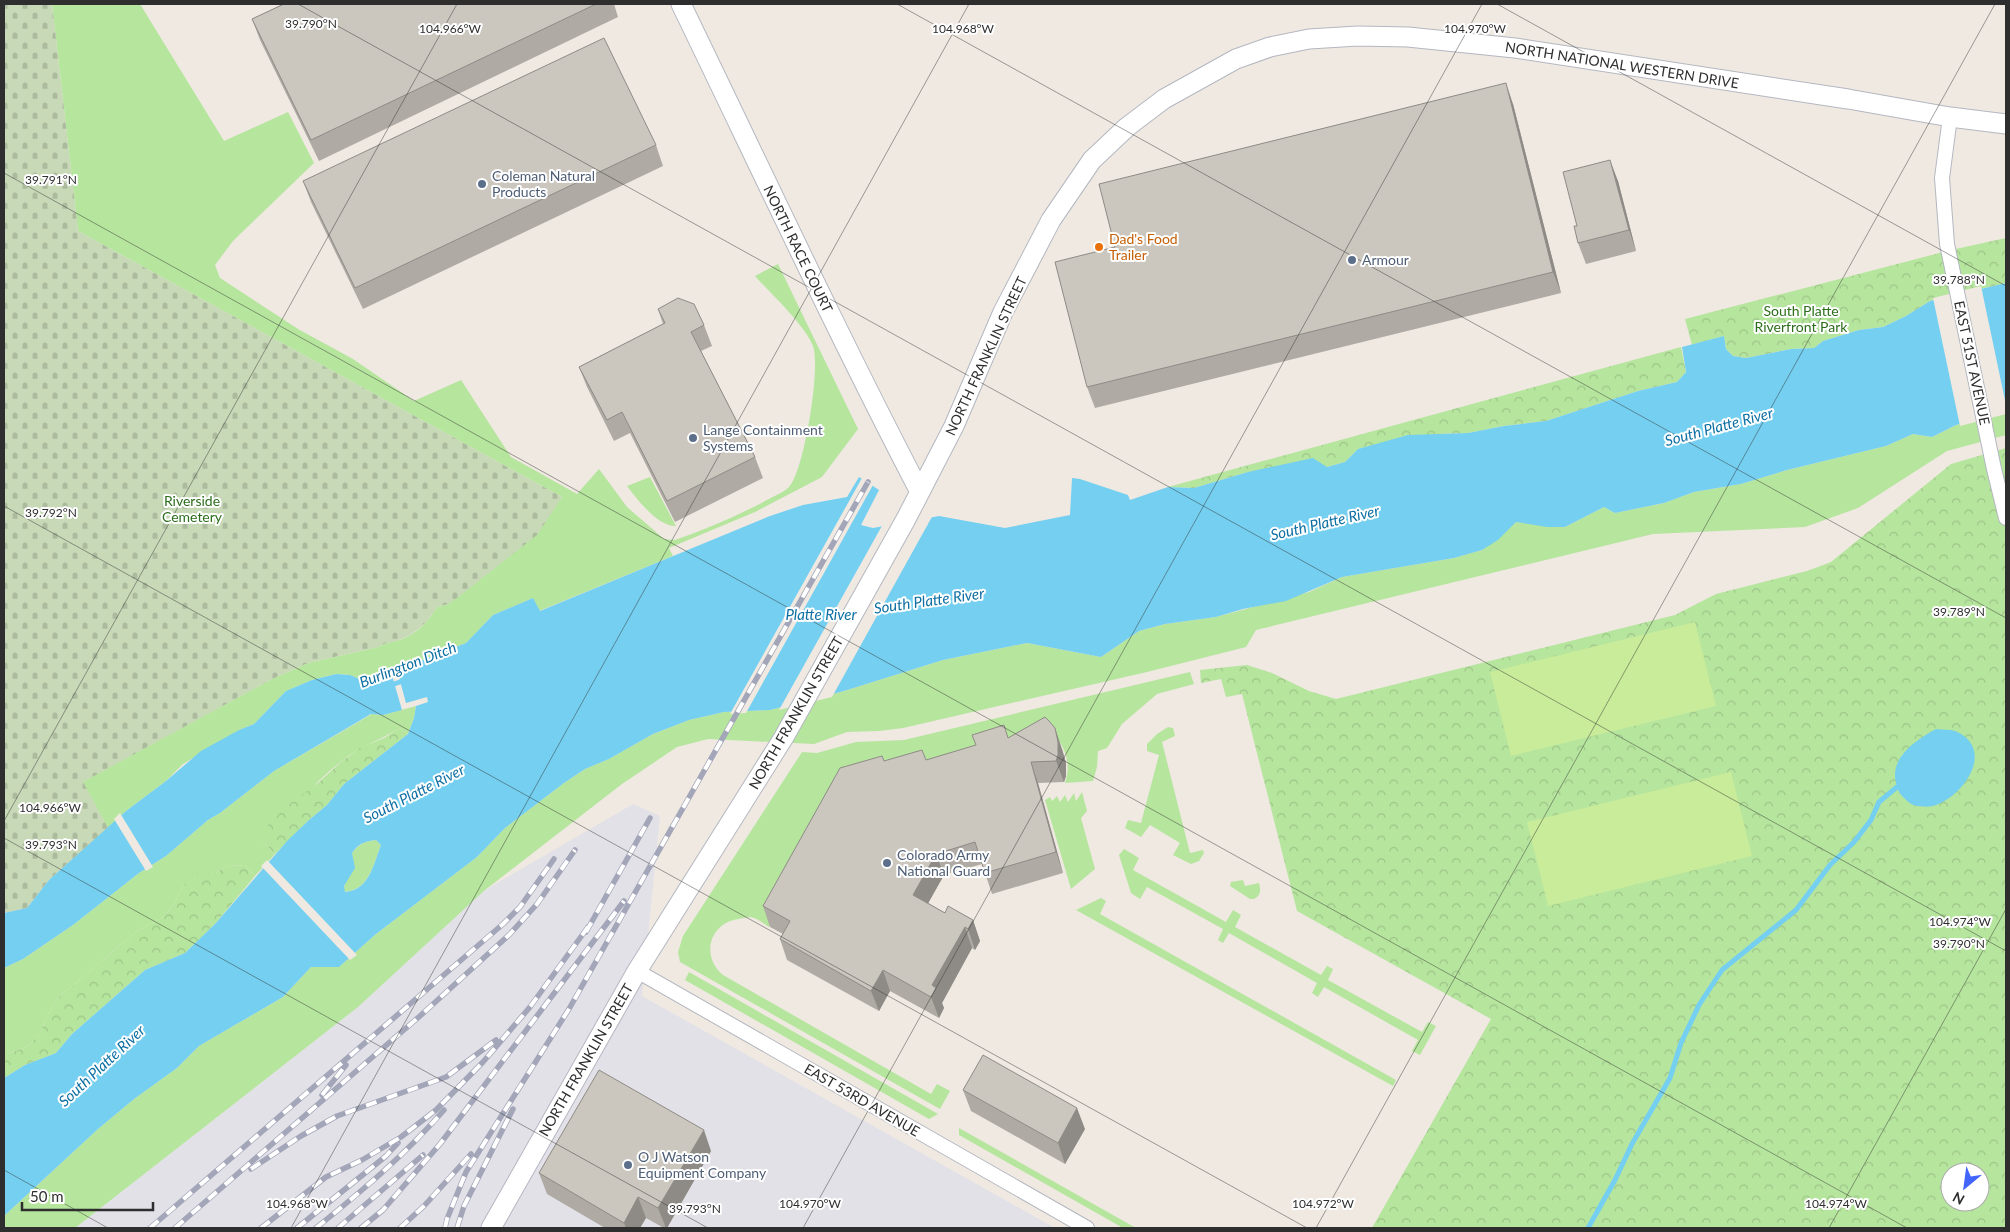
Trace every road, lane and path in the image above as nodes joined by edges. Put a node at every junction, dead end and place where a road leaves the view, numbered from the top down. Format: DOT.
graph roads {
  1 [pos="681,4"];
  2 [pos="1950,117"];
  3 [pos="2006,124"];
  4 [pos="1092,160"];
  5 [pos="920,492"];
  6 [pos="2006,518"];
  7 [pos="637,971"];
  8 [pos="491,1228"];
  9 [pos="1087,1228"];
  1 -- 5 [label="street, NORTH RACE COURT"];
  2 -- 3 [label="street, NORTH NATIONAL WESTERN DRIVE"];
  2 -- 4 [label="street, NORTH NATIONAL WESTERN DRIVE"];
  2 -- 6 [label="street, EAST 51ST AVENUE"];
  4 -- 5 [label="street, NORTH FRANKLIN STREET"];
  5 -- 7 [label="street, NORTH FRANKLIN STREET"];
  7 -- 8 [label="street, NORTH FRANKLIN STREET"];
  7 -- 9 [label="street, EAST 53RD AVENUE"];
}
